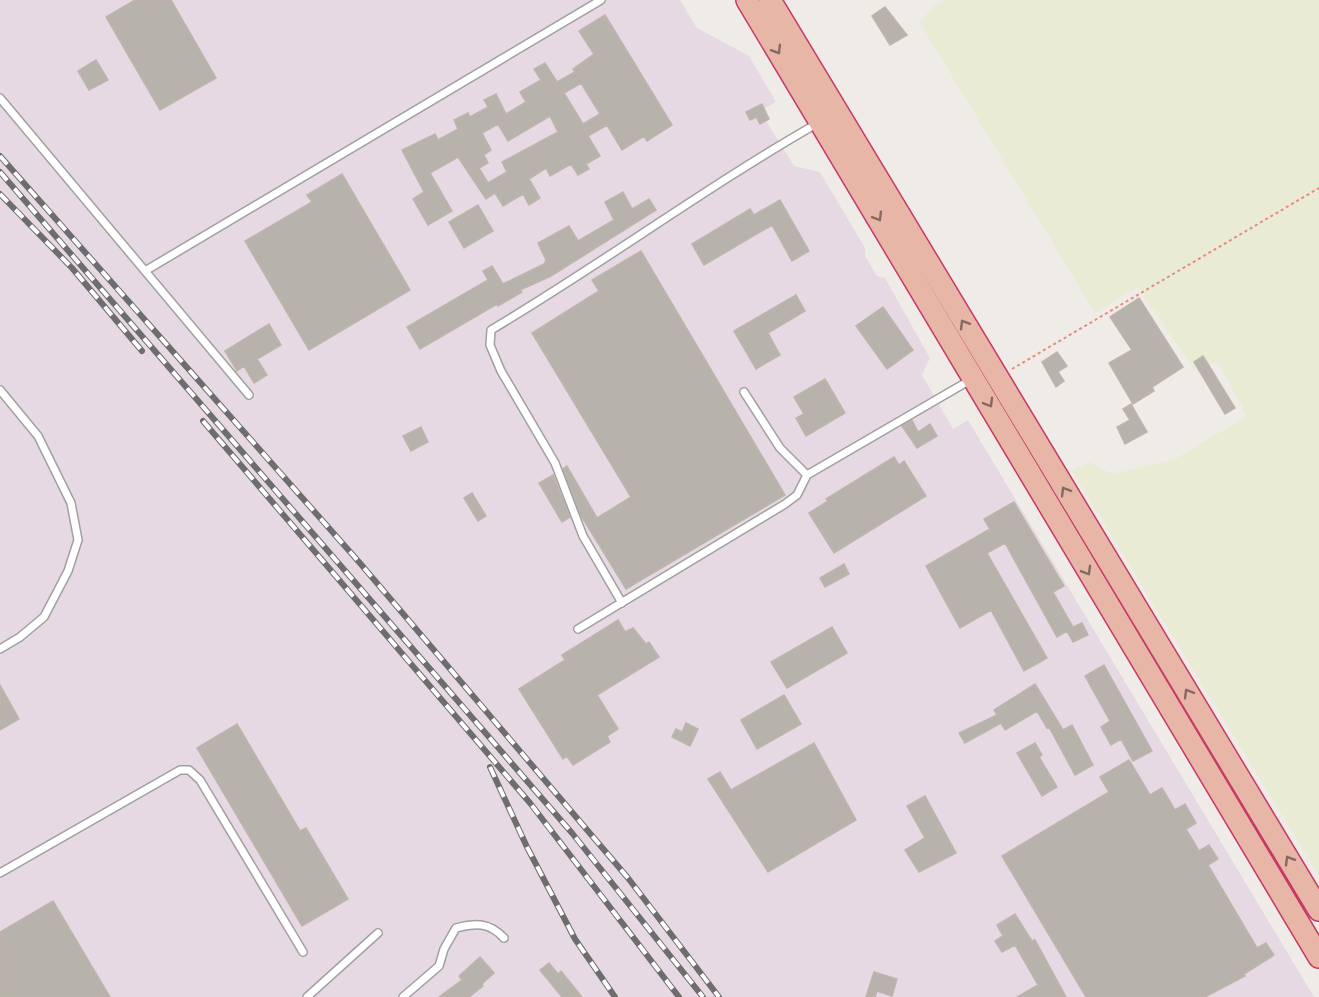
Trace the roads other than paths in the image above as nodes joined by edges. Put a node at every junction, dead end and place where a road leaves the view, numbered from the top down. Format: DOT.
graph roads {
  1 [pos="601,0"];
  2 [pos="747,0"];
  3 [pos="770,0"];
  4 [pos="0,98"];
  5 [pos="820,122"];
  6 [pos="145,271"];
  7 [pos="974,378"];
  8 [pos="0,390"];
  9 [pos="744,392"];
  10 [pos="249,395"];
  11 [pos="807,475"];
  12 [pos="622,603"];
  13 [pos="578,629"];
  14 [pos="0,649"];
  15 [pos="0,873"];
  16 [pos="1319,910"];
  17 [pos="378,933"];
  18 [pos="504,938"];
  19 [pos="303,952"];
  20 [pos="1319,957"];
  21 [pos="307,997"];
  22 [pos="403,997"];
  1 -- 6 [label="lane"];
  2 -- 5 [label="highway, one-way"];
  16 -- 3 [label="highway, one-way"];
  4 -- 6 [label="lane"];
  5 -- 7 [label="highway, one-way"];
  5 -- 12 [label="lane"];
  6 -- 10 [label="lane"];
  7 -- 11 [label="lane"];
  7 -- 20 [label="highway, one-way"];
  8 -- 14 [label="lane"];
  9 -- 11 [label="lane"];
  11 -- 12 [label="lane"];
  12 -- 13 [label="lane"];
  15 -- 19 [label="lane"];
  17 -- 21 [label="lane"];
  18 -- 22 [label="lane"];
}
